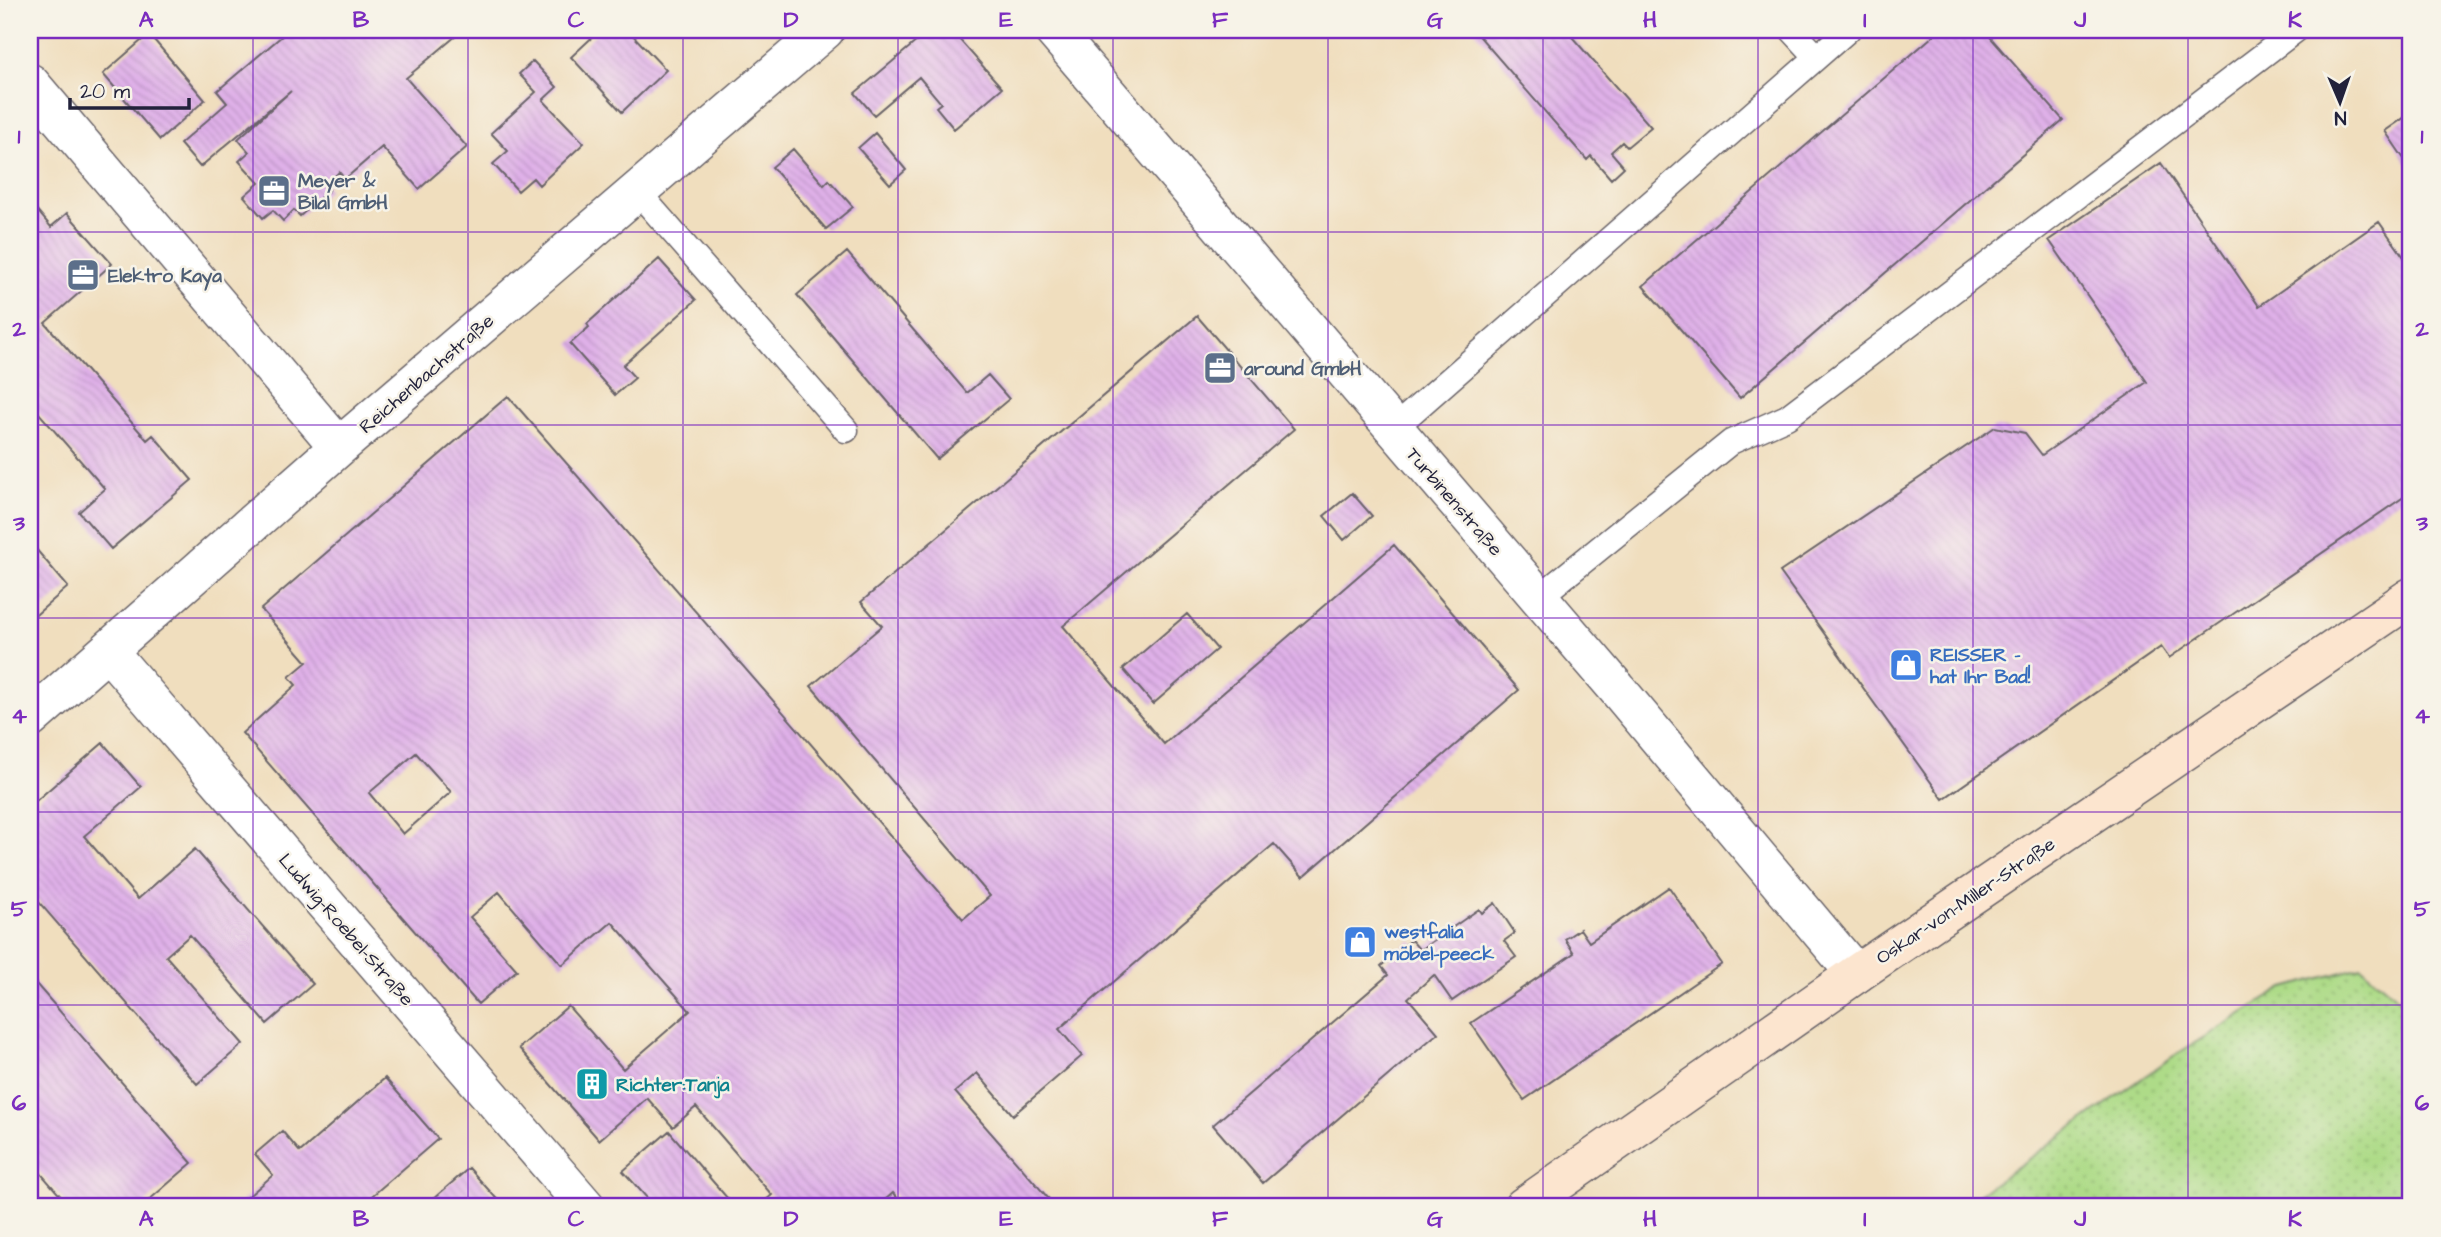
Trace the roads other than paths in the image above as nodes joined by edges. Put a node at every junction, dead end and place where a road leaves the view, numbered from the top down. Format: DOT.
graph roads {
  1 [pos="825,30"];
  2 [pos="1053,30"];
  3 [pos="1792,30"];
  4 [pos="1848,30"];
  5 [pos="2296,30"];
  6 [pos="1817,57"];
  7 [pos="30,83"];
  8 [pos="637,191"];
  9 [pos="1393,429"];
  10 [pos="846,430"];
  11 [pos="339,447"];
  12 [pos="2411,597"];
  13 [pos="1538,598"];
  14 [pos="108,651"];
  15 [pos="30,719"];
  16 [pos="1856,974"];
  17 [pos="586,1207"];
  18 [pos="1522,1207"];
  1 -- 8 [label="street, Reichenbachstraße"];
  2 -- 9 [label="street, Turbinenstraße"];
  3 -- 6 [label="lane"];
  4 -- 6 [label="lane"];
  5 -- 13 [label="lane"];
  6 -- 9 [label="lane"];
  7 -- 11 [label="street"];
  8 -- 10 [label="lane"];
  8 -- 11 [label="street, Reichenbachstraße"];
  9 -- 13 [label="street, Turbinenstraße"];
  11 -- 14 [label="street, Reichenbachstraße"];
  12 -- 16 [label="main road, Oskar-von-Miller-Straße"];
  13 -- 16 [label="street, Turbinenstraße"];
  14 -- 15 [label="street, Reichenbachstraße"];
  14 -- 17 [label="street, Ludwig-Roebel-Straße"];
  16 -- 18 [label="main road, Oskar-von-Miller-Straße"];
}
